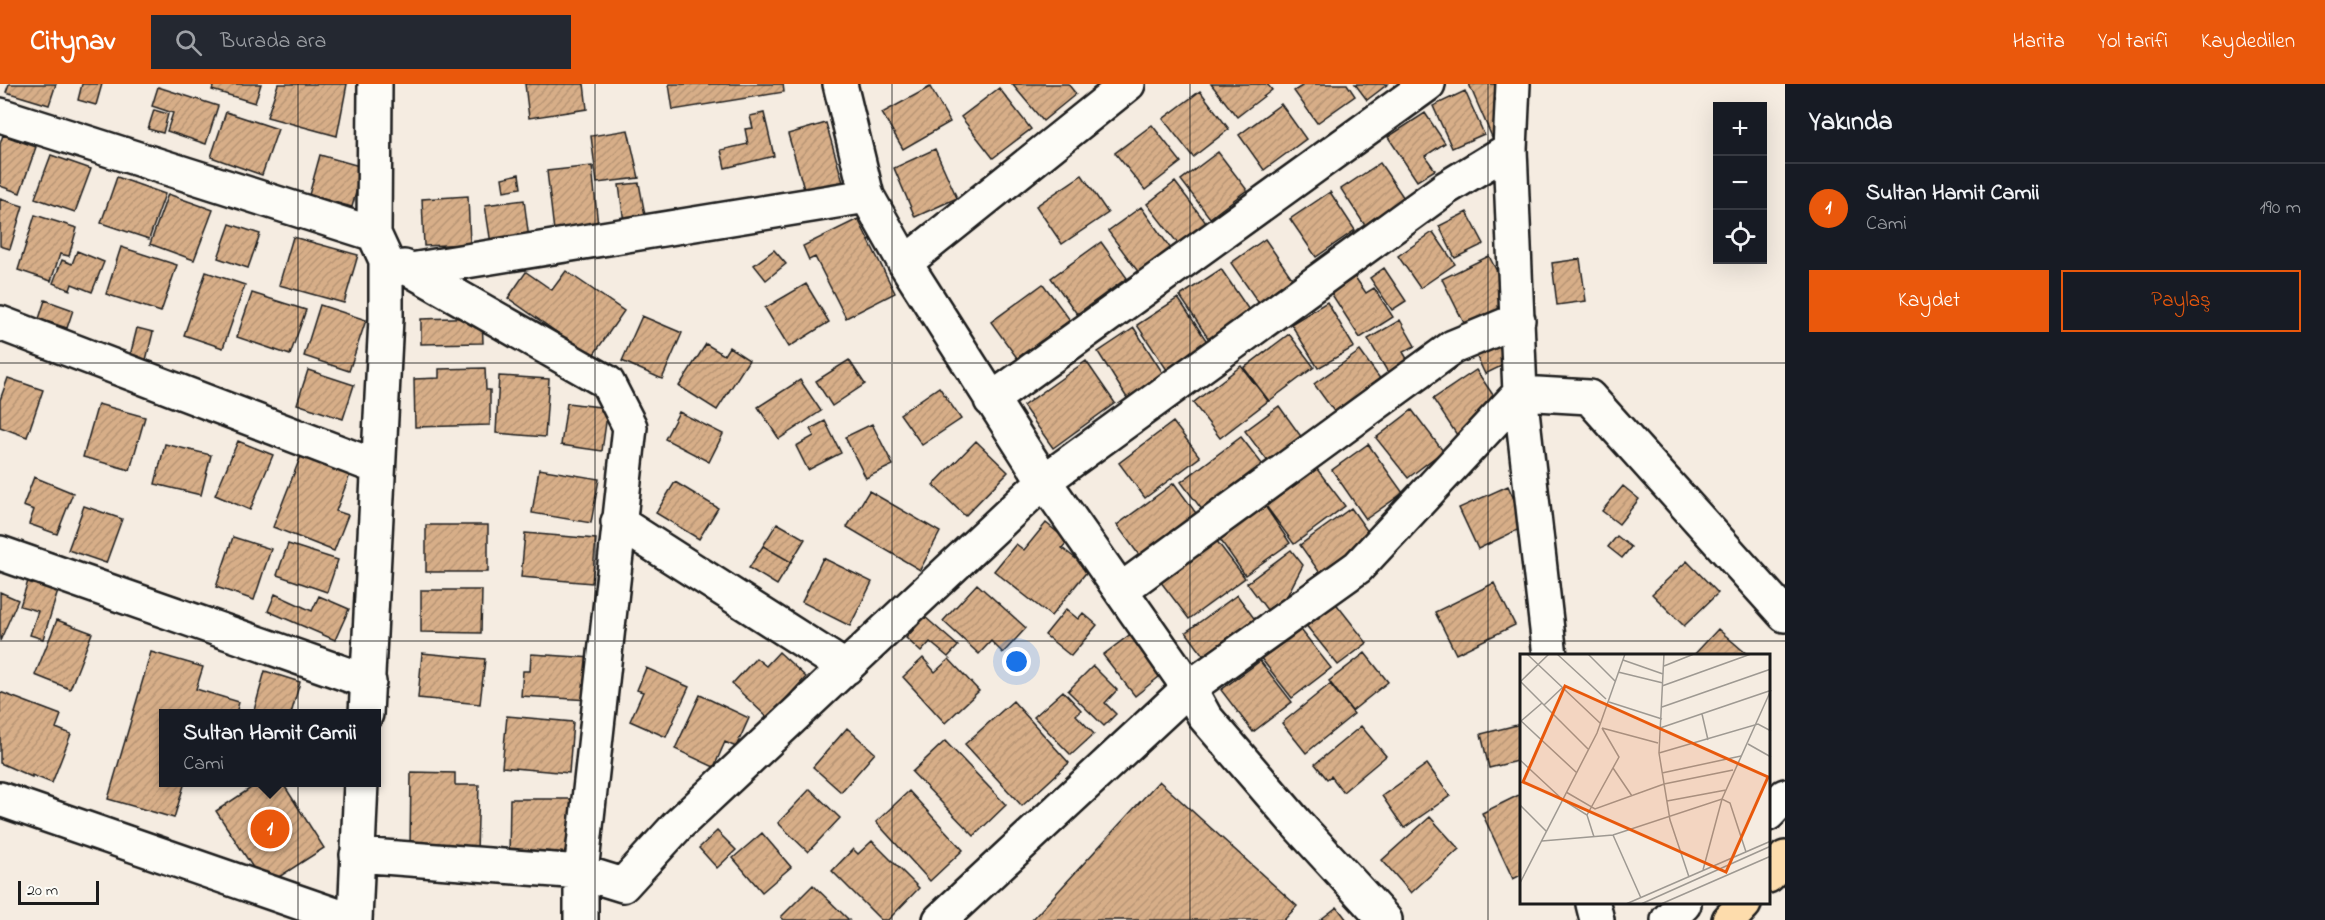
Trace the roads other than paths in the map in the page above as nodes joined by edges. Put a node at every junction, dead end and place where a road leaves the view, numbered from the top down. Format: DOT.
graph roads {
  1 [pos="375,84"];
  2 [pos="840,84"];
  3 [pos="1128,84"];
  4 [pos="1428,84"];
  5 [pos="1513,84"];
  6 [pos="0,115"];
  7 [pos="1510,149"];
  8 [pos="867,196"];
  9 [pos="390,255"];
  10 [pos="905,262"];
  11 [pos="1518,320"];
  12 [pos="0,322"];
  13 [pos="1520,393"];
  14 [pos="991,400"];
  15 [pos="377,467"];
  16 [pos="1044,481"];
  17 [pos="618,522"];
  18 [pos="0,553"];
  19 [pos="1121,590"];
  20 [pos="1785,615"];
  21 [pos="1550,654"];
  22 [pos="846,668"];
  23 [pos="1189,688"];
  24 [pos="368,698"];
  25 [pos="361,787"];
  26 [pos="1785,796"];
  27 [pos="0,799"];
  28 [pos="1770,811"];
  29 [pos="357,855"];
  30 [pos="1785,858"];
  31 [pos="581,872"];
  32 [pos="1770,874"];
  33 [pos="1593,905"];
  34 [pos="1682,905"];
  35 [pos="1742,905"];
  36 [pos="350,920"];
  37 [pos="355,920"];
  38 [pos="581,920"];
  39 [pos="940,920"];
  40 [pos="1385,920"];
  41 [pos="1597,920"];
  42 [pos="1668,920"];
  43 [pos="1729,920"];
  1 -- 9 [label="street"];
  2 -- 8 [label="street"];
  3 -- 10 [label="street"];
  4 -- 14 [label="street"];
  5 -- 7 [label="street"];
  6 -- 9 [label="street"];
  7 -- 11 [label="street"];
  7 -- 16 [label="street"];
  8 -- 9 [label="street"];
  8 -- 10 [label="street"];
  9 -- 15 [label="street"];
  9 -- 17 [label="street"];
  10 -- 14 [label="street"];
  11 -- 13 [label="street"];
  11 -- 19 [label="street"];
  12 -- 15 [label="street"];
  13 -- 20 [label="street"];
  13 -- 21 [label="street"];
  13 -- 23 [label="street"];
  14 -- 16 [label="street"];
  15 -- 24 [label="street"];
  16 -- 19 [label="street"];
  16 -- 22 [label="street"];
  17 -- 22 [label="street"];
  17 -- 31 [label="street"];
  18 -- 24 [label="street"];
  19 -- 23 [label="street"];
  22 -- 31 [label="street"];
  23 -- 39 [label="street"];
  23 -- 40 [label="street"];
  25 -- 29 [label="street"];
  26 -- 28 [label="street"];
  27 -- 36 [label="street"];
  29 -- 31 [label="street"];
  29 -- 37 [label="street"];
  30 -- 32 [label="main road"];
  31 -- 38 [label="street"];
  33 -- 41 [label="street"];
  34 -- 42 [label="street"];
  35 -- 43 [label="main road"];
}
